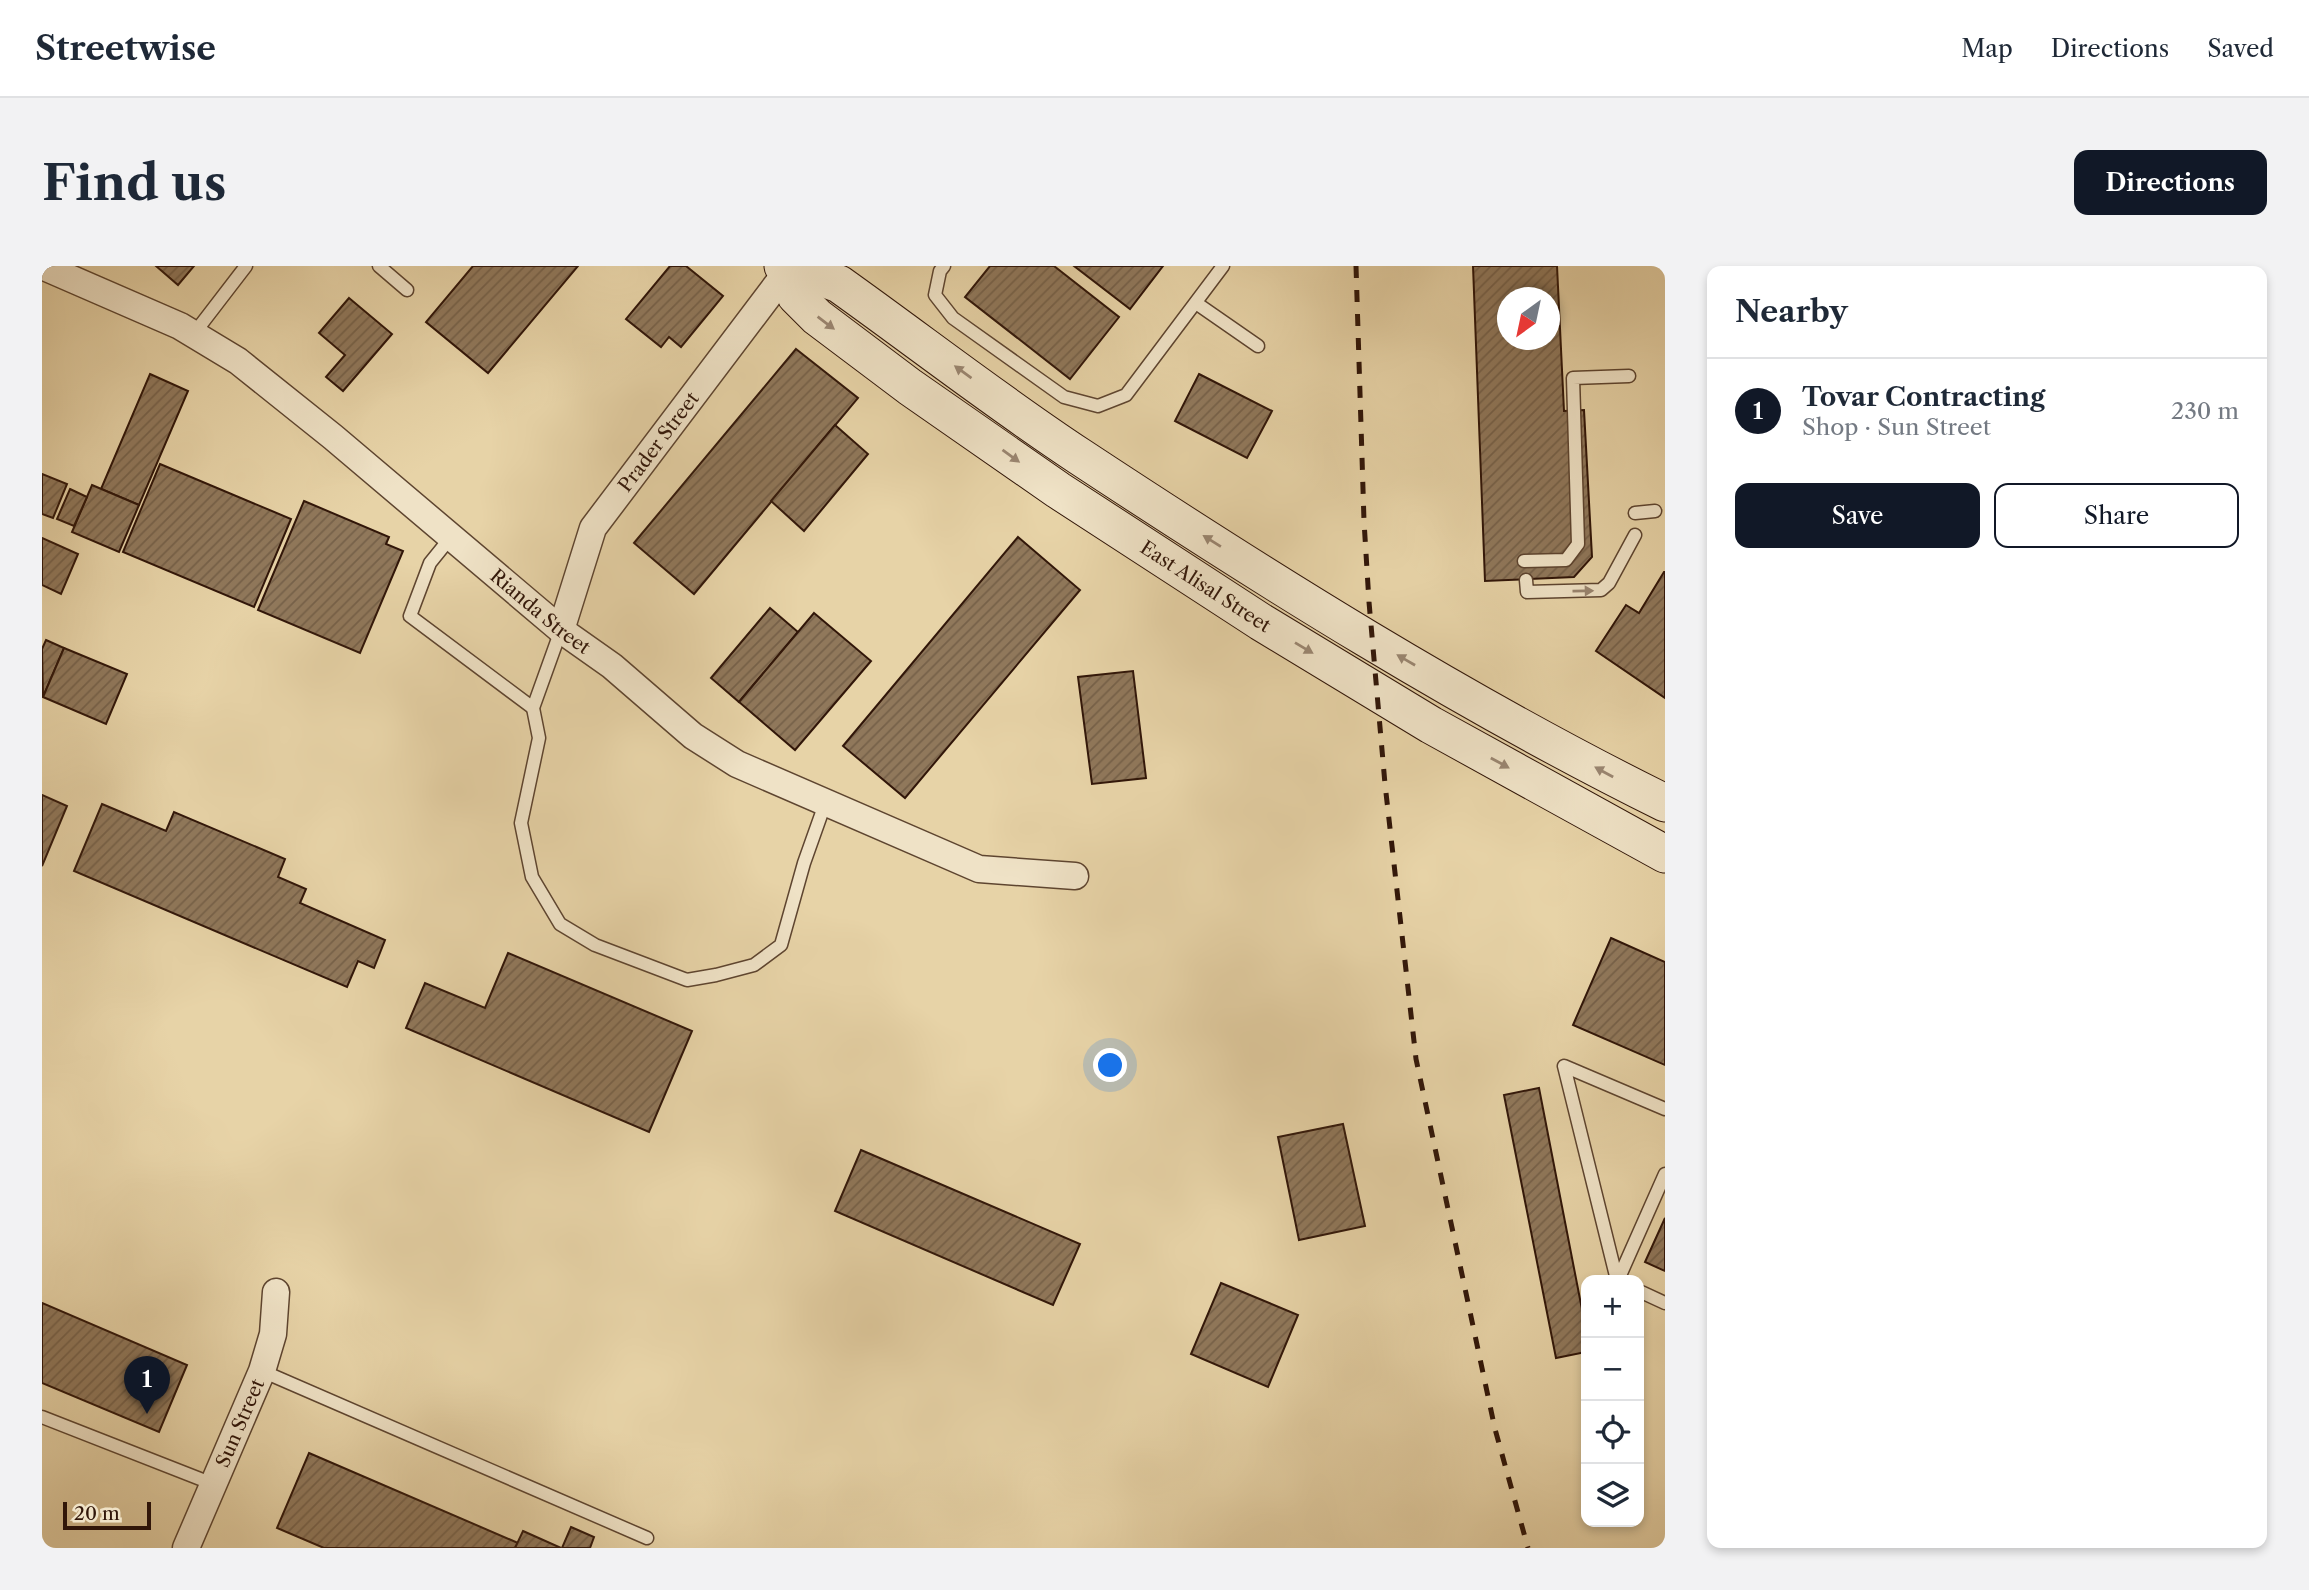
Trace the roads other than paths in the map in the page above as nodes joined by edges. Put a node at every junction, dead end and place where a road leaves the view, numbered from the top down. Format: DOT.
graph roads {
  1 [pos="246,266"];
  2 [pos="379,266"];
  3 [pos="1223,266"];
  4 [pos="785,268"];
  5 [pos="939,268"];
  6 [pos="54,270"];
  7 [pos="407,290"];
  8 [pos="1196,303"];
  9 [pos="193,335"];
  10 [pos="1258,346"];
  11 [pos="1629,376"];
  12 [pos="1655,511"];
  13 [pos="1635,513"];
  14 [pos="1635,535"];
  15 [pos="451,537"];
  16 [pos="1524,561"];
  17 [pos="1526,580"];
  18 [pos="561,630"];
  19 [pos="533,708"];
  20 [pos="825,801"];
  21 [pos="1665,803"];
  22 [pos="1665,853"];
  23 [pos="1075,876"];
  24 [pos="1665,1109"];
  25 [pos="1665,1174"];
  26 [pos="1616,1275"];
  27 [pos="1619,1275"];
  28 [pos="276,1292"];
  29 [pos="1644,1293"];
  30 [pos="1665,1303"];
  31 [pos="262,1371"];
  32 [pos="42,1417"];
  33 [pos="213,1484"];
  34 [pos="647,1538"];
  35 [pos="187,1548"];
  1 -- 9 [label="lane"];
  2 -- 7 [label="lane"];
  3 -- 8 [label="lane"];
  4 -- 18 [label="street, Prader Street"];
  21 -- 4 [label="main road, one-way"];
  4 -- 22 [label="main road, East Alisal Street, one-way"];
  5 -- 8 [label="lane"];
  6 -- 9 [label="street, Rianda Street"];
  8 -- 10 [label="lane"];
  9 -- 15 [label="street, Rianda Street"];
  11 -- 16 [label="lane"];
  12 -- 13 [label="lane"];
  17 -- 14 [label="lane, one-way"];
  15 -- 18 [label="street, Rianda Street"];
  15 -- 19 [label="lane"];
  18 -- 19 [label="lane"];
  18 -- 20 [label="street, Rianda Street"];
  19 -- 20 [label="lane"];
  20 -- 23 [label="street, Rianda Street"];
  24 -- 26 [label="lane"];
  25 -- 27 [label="lane"];
  28 -- 31 [label="street, Sun Street"];
  29 -- 30 [label="lane"];
  31 -- 33 [label="street, Sun Street"];
  31 -- 34 [label="lane"];
  32 -- 33 [label="lane"];
  33 -- 35 [label="street, Sun Street"];
}
